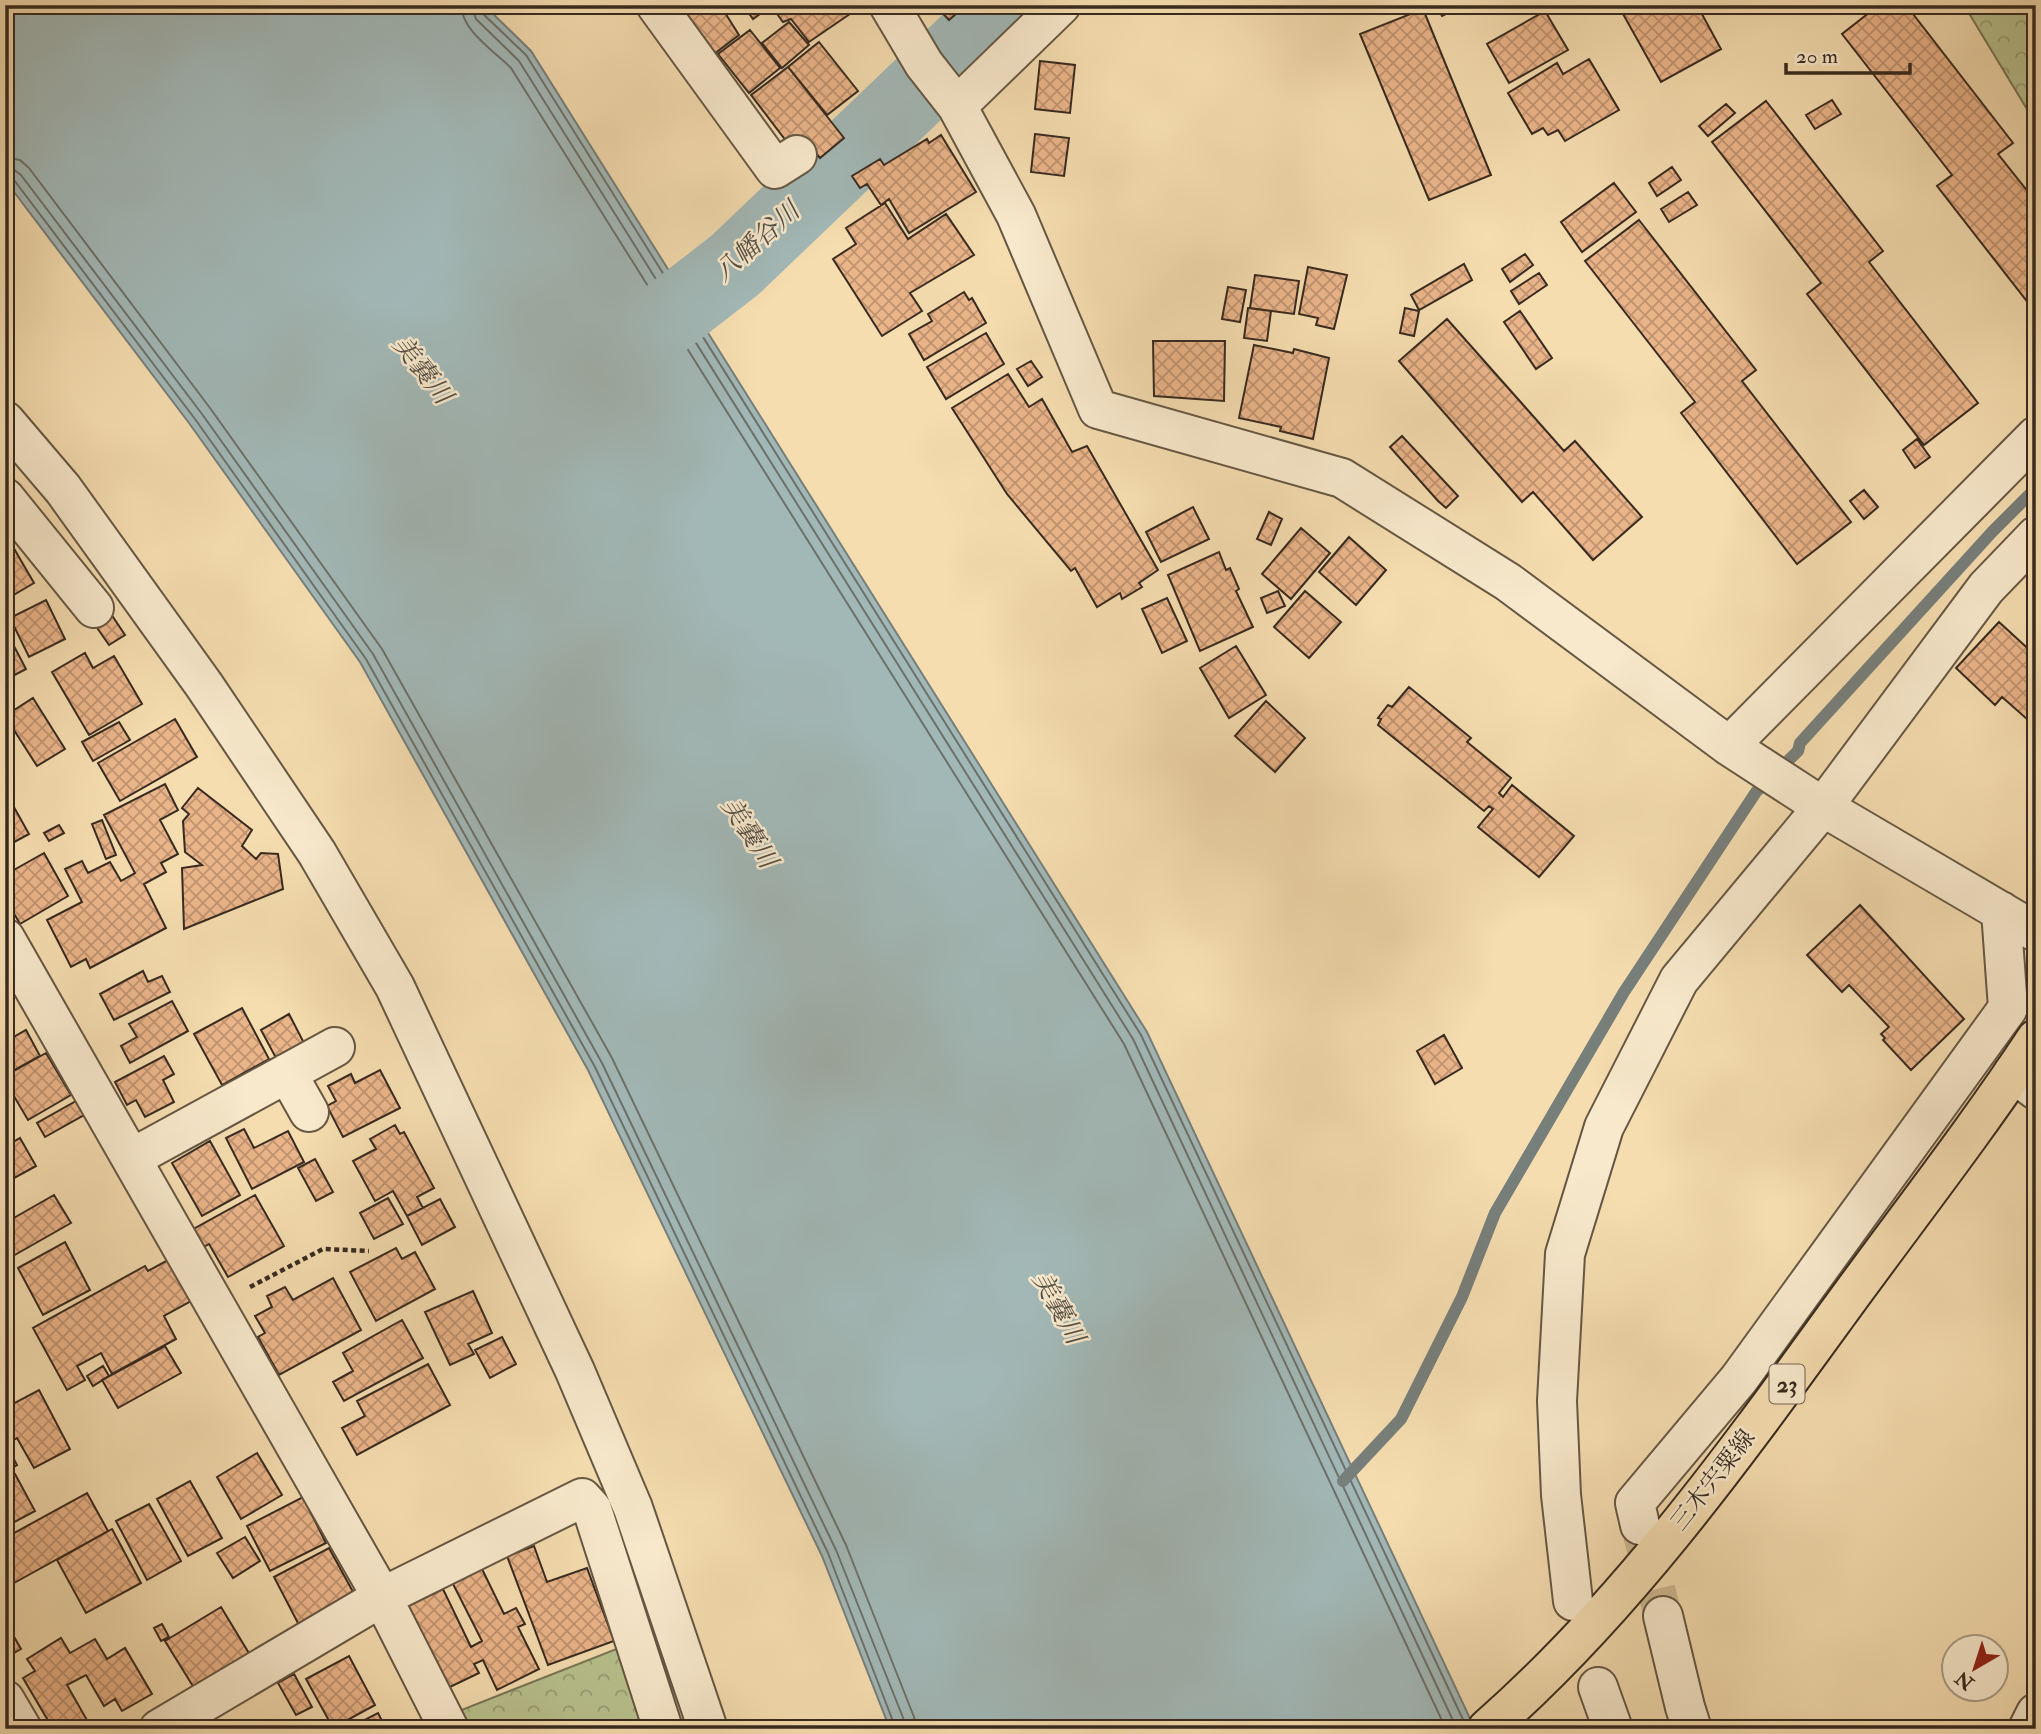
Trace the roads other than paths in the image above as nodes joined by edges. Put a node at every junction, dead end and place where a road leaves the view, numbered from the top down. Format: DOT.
graph roads {
  1 [pos="656,5"];
  2 [pos="889,5"];
  3 [pos="1061,5"];
  4 [pos="957,106"];
  5 [pos="797,155"];
  6 [pos="5,421"];
  7 [pos="2036,436"];
  8 [pos="5,498"];
  9 [pos="2036,536"];
  10 [pos="94,608"];
  11 [pos="1734,749"];
  12 [pos="1809,797"];
  13 [pos="2001,912"];
  14 [pos="2036,932"];
  15 [pos="5,938"];
  16 [pos="19,993"];
  17 [pos="2036,1039"];
  18 [pos="335,1047"];
  19 [pos="288,1073"];
  20 [pos="2025,1081"];
  21 [pos="309,1112"];
  22 [pos="132,1158"];
  23 [pos="1640,1525"];
  24 [pos="382,1597"];
  25 [pos="1573,1601"];
  26 [pos="1662,1616"];
  27 [pos="1598,1687"];
  28 [pos="5,1700"];
  29 [pos="2036,1713"];
  30 [pos="1499,1718"];
  31 [pos="22,1729"];
  32 [pos="159,1729"];
  33 [pos="449,1729"];
  34 [pos="663,1729"];
  35 [pos="708,1729"];
  36 [pos="1613,1729"];
  37 [pos="1692,1729"];
  38 [pos="2028,1729"];
  1 -- 5 [label="street"];
  2 -- 4 [label="street"];
  3 -- 4 [label="street"];
  4 -- 11 [label="street"];
  6 -- 35 [label="street"];
  7 -- 11 [label="street"];
  8 -- 10 [label="street"];
  9 -- 12 [label="street"];
  11 -- 12 [label="street"];
  12 -- 13 [label="street"];
  12 -- 25 [label="street"];
  13 -- 14 [label="street"];
  13 -- 23 [label="street"];
  15 -- 16 [label="street"];
  16 -- 22 [label="street"];
  17 -- 20 [label="main road, 三木宍粟線 / 23"];
  18 -- 19 [label="street"];
  19 -- 21 [label="street"];
  19 -- 22 [label="street"];
  20 -- 30 [label="main road, 三木宍粟線 / 23"];
  22 -- 24 [label="street"];
  24 -- 32 [label="street"];
  24 -- 33 [label="street"];
  24 -- 34 [label="street"];
  26 -- 37 [label="street"];
  27 -- 36 [label="street"];
  28 -- 31 [label="street"];
  29 -- 38 [label="street"];
}
